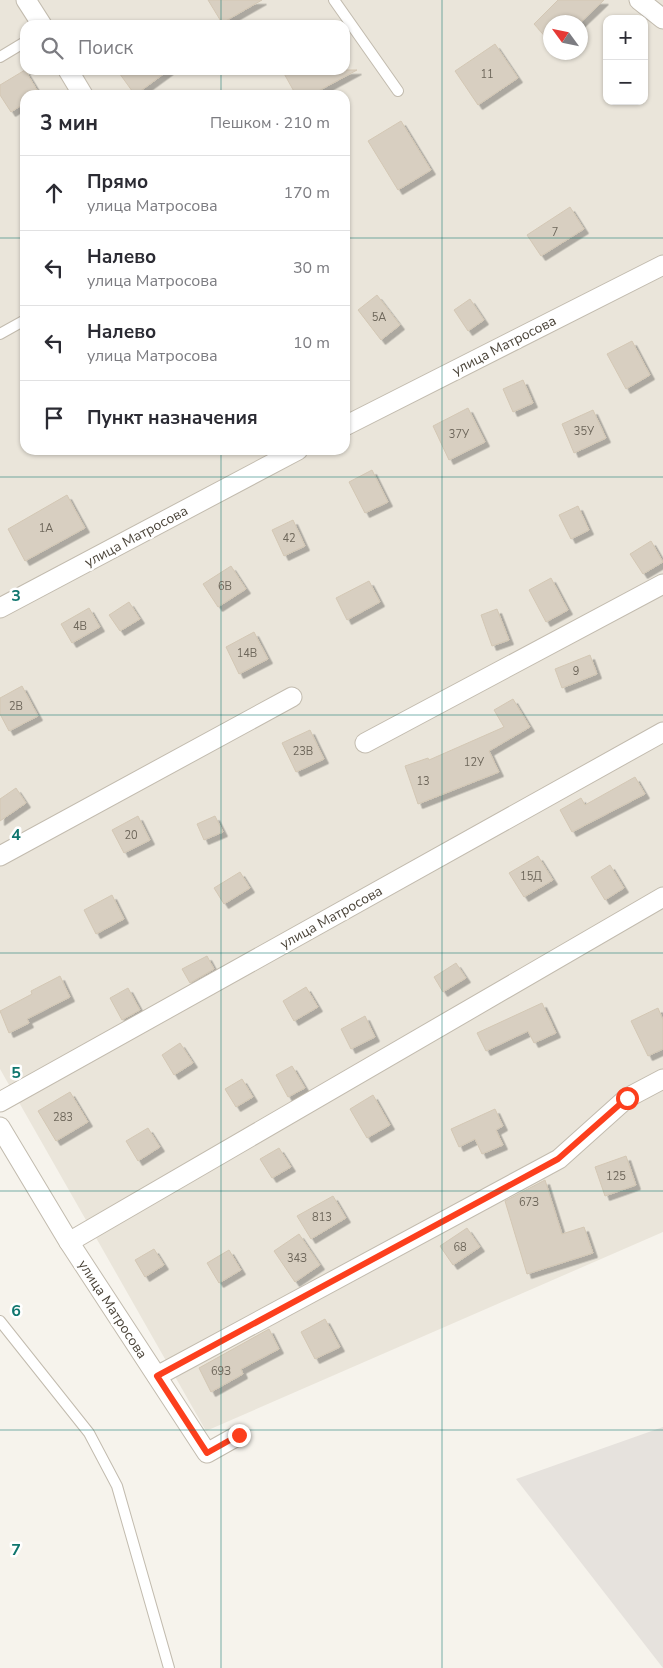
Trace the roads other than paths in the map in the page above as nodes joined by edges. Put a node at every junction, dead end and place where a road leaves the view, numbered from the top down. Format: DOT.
graph roads {
  1 [pos="26,0"];
  2 [pos="334,0"];
  3 [pos="639,0"];
  4 [pos="663,19"];
  5 [pos="39,20"];
  6 [pos="348,20"];
  7 [pos="350,23"];
  8 [pos="20,45"];
  9 [pos="0,56"];
  10 [pos="71,75"];
  11 [pos="79,90"];
  12 [pos="398,91"];
  13 [pos="663,265"];
  14 [pos="20,323"];
  15 [pos="0,334"];
  16 [pos="350,423"];
  17 [pos="287,455"];
  18 [pos="663,584"];
  19 [pos="0,608"];
  20 [pos="292,697"];
  21 [pos="663,732"];
  22 [pos="365,743"];
  23 [pos="0,856"];
  24 [pos="663,897"];
  25 [pos="663,1079"];
  26 [pos="0,1102"];
  27 [pos="0,1127"];
  28 [pos="70,1242"];
  29 [pos="0,1321"];
  30 [pos="157,1376"];
  31 [pos="239,1435"];
  32 [pos="169,1668"];
  1 -- 5 [label="street"];
  2 -- 6 [label="lane"];
  3 -- 4 [label="street"];
  7 -- 12 [label="lane"];
  8 -- 9 [label="lane"];
  10 -- 11 [label="street"];
  13 -- 16 [label="street, улица Матросова"];
  14 -- 15 [label="lane"];
  17 -- 19 [label="street, улица Матросова"];
  18 -- 22 [label="street"];
  20 -- 23 [label="street"];
  21 -- 26 [label="street, улица Матросова"];
  24 -- 28 [label="street"];
  25 -- 30 [label="street"];
  27 -- 28 [label="street, улица Матросова"];
  28 -- 30 [label="street, улица Матросова"];
  29 -- 32 [label="lane"];
  30 -- 31 [label="street, улица Матросова"];
}
